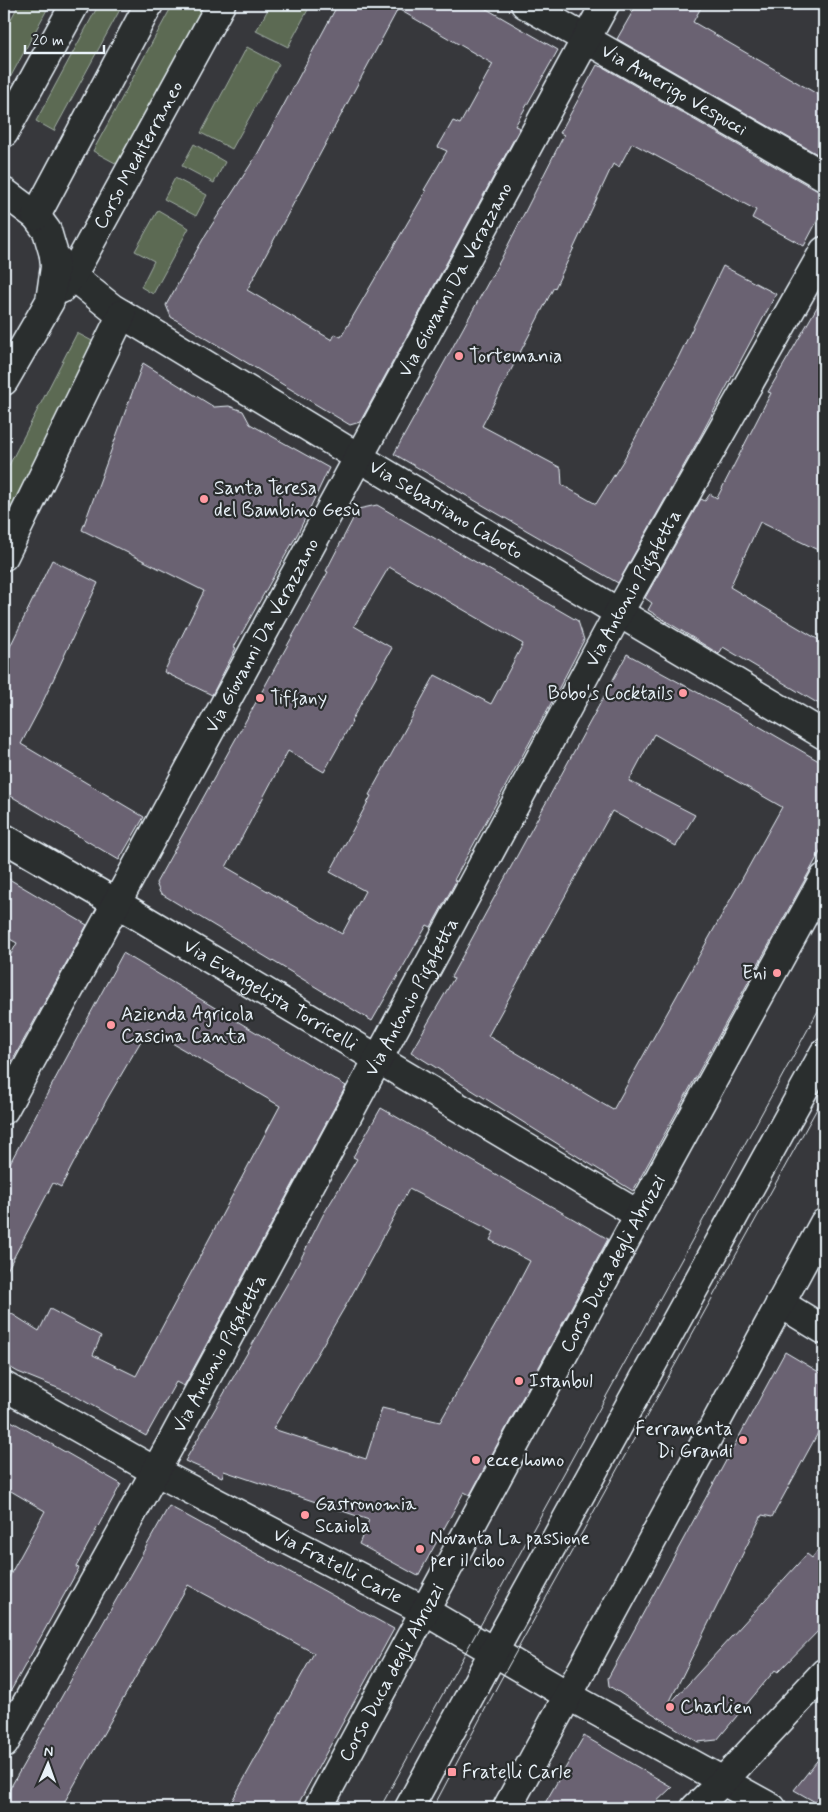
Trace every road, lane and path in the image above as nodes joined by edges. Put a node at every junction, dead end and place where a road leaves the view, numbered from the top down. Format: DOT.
graph roads {
  1 [pos="75,4"];
  2 [pos="150,4"];
  3 [pos="221,4"];
  4 [pos="525,4"];
  5 [pos="606,4"];
  6 [pos="586,40"];
  7 [pos="4,133"];
  8 [pos="824,176"];
  9 [pos="4,192"];
  10 [pos="36,216"];
  11 [pos="824,251"];
  12 [pos="54,255"];
  13 [pos="72,276"];
  14 [pos="50,301"];
  15 [pos="122,314"];
  16 [pos="4,381"];
  17 [pos="358,457"];
  18 [pos="4,556"];
  19 [pos="619,612"];
  20 [pos="824,735"];
  21 [pos="4,838"];
  22 [pos="824,878"];
  23 [pos="117,904"];
  24 [pos="824,1053"];
  25 [pos="378,1058"];
  26 [pos="4,1110"];
  27 [pos="639,1215"];
  28 [pos="824,1223"];
  29 [pos="780,1303"];
  30 [pos="824,1330"];
  31 [pos="4,1386"];
  32 [pos="155,1471"];
  33 [pos="425,1611"];
  34 [pos="494,1651"];
  35 [pos="824,1673"];
  36 [pos="569,1696"];
  37 [pos="4,1744"];
  38 [pos="723,1781"];
  39 [pos="318,1808"];
  40 [pos="409,1808"];
  41 [pos="507,1808"];
  42 [pos="695,1808"];
  43 [pos="772,1808"];
  1 -- 7 [label="street"];
  2 -- 10 [label="street"];
  3 -- 13 [label="street, Corso Mediterraneo"];
  4 -- 6 [label="street, Via Amerigo Vespucci"];
  5 -- 6 [label="street, Via Giovanni Da Verazzano"];
  6 -- 8 [label="street, Via Amerigo Vespucci"];
  6 -- 17 [label="street, Via Giovanni Da Verazzano"];
  9 -- 10 [label="street"];
  10 -- 12 [label="street, Corso Mediterraneo"];
  11 -- 19 [label="street, Via Antonio Pigafetta"];
  12 -- 13 [label="street, Via Sebastiano Caboto"];
  12 -- 14 [label="street, Corso Mediterraneo"];
  13 -- 14 [label="street, Corso Mediterraneo"];
  13 -- 15 [label="street, Via Sebastiano Caboto"];
  14 -- 16 [label="street, Corso Mediterraneo"];
  15 -- 17 [label="street, Via Sebastiano Caboto"];
  15 -- 18 [label="street"];
  17 -- 19 [label="street, Via Sebastiano Caboto"];
  17 -- 23 [label="street, Via Giovanni Da Verazzano"];
  19 -- 20 [label="street, Via Sebastiano Caboto"];
  19 -- 25 [label="street, Via Antonio Pigafetta"];
  21 -- 23 [label="street, Via Evangelista Torricelli"];
  22 -- 27 [label="street, Corso Duca degli Abruzzi"];
  23 -- 25 [label="street, Via Evangelista Torricelli"];
  23 -- 26 [label="street, Via Giovanni Da Verazzano"];
  24 -- 34 [label="street"];
  25 -- 27 [label="street, Via Evangelista Torricelli"];
  25 -- 32 [label="street, Via Antonio Pigafetta"];
  27 -- 33 [label="street, Corso Duca degli Abruzzi"];
  28 -- 29 [label="street"];
  29 -- 30 [label="street"];
  29 -- 36 [label="street"];
  31 -- 32 [label="street, Via Fratelli Carle"];
  32 -- 33 [label="street, Via Fratelli Carle"];
  32 -- 37 [label="street, Via Antonio Pigafetta"];
  33 -- 34 [label="street, Via Fratelli Carle"];
  33 -- 39 [label="street, Corso Duca degli Abruzzi"];
  34 -- 36 [label="street, Via Fratelli Carle"];
  34 -- 40 [label="street"];
  35 -- 38 [label="street"];
  36 -- 38 [label="street, Via Fratelli Carle"];
  36 -- 41 [label="street"];
  38 -- 42 [label="street"];
  38 -- 43 [label="street, Via Fratelli Carle"];
}
